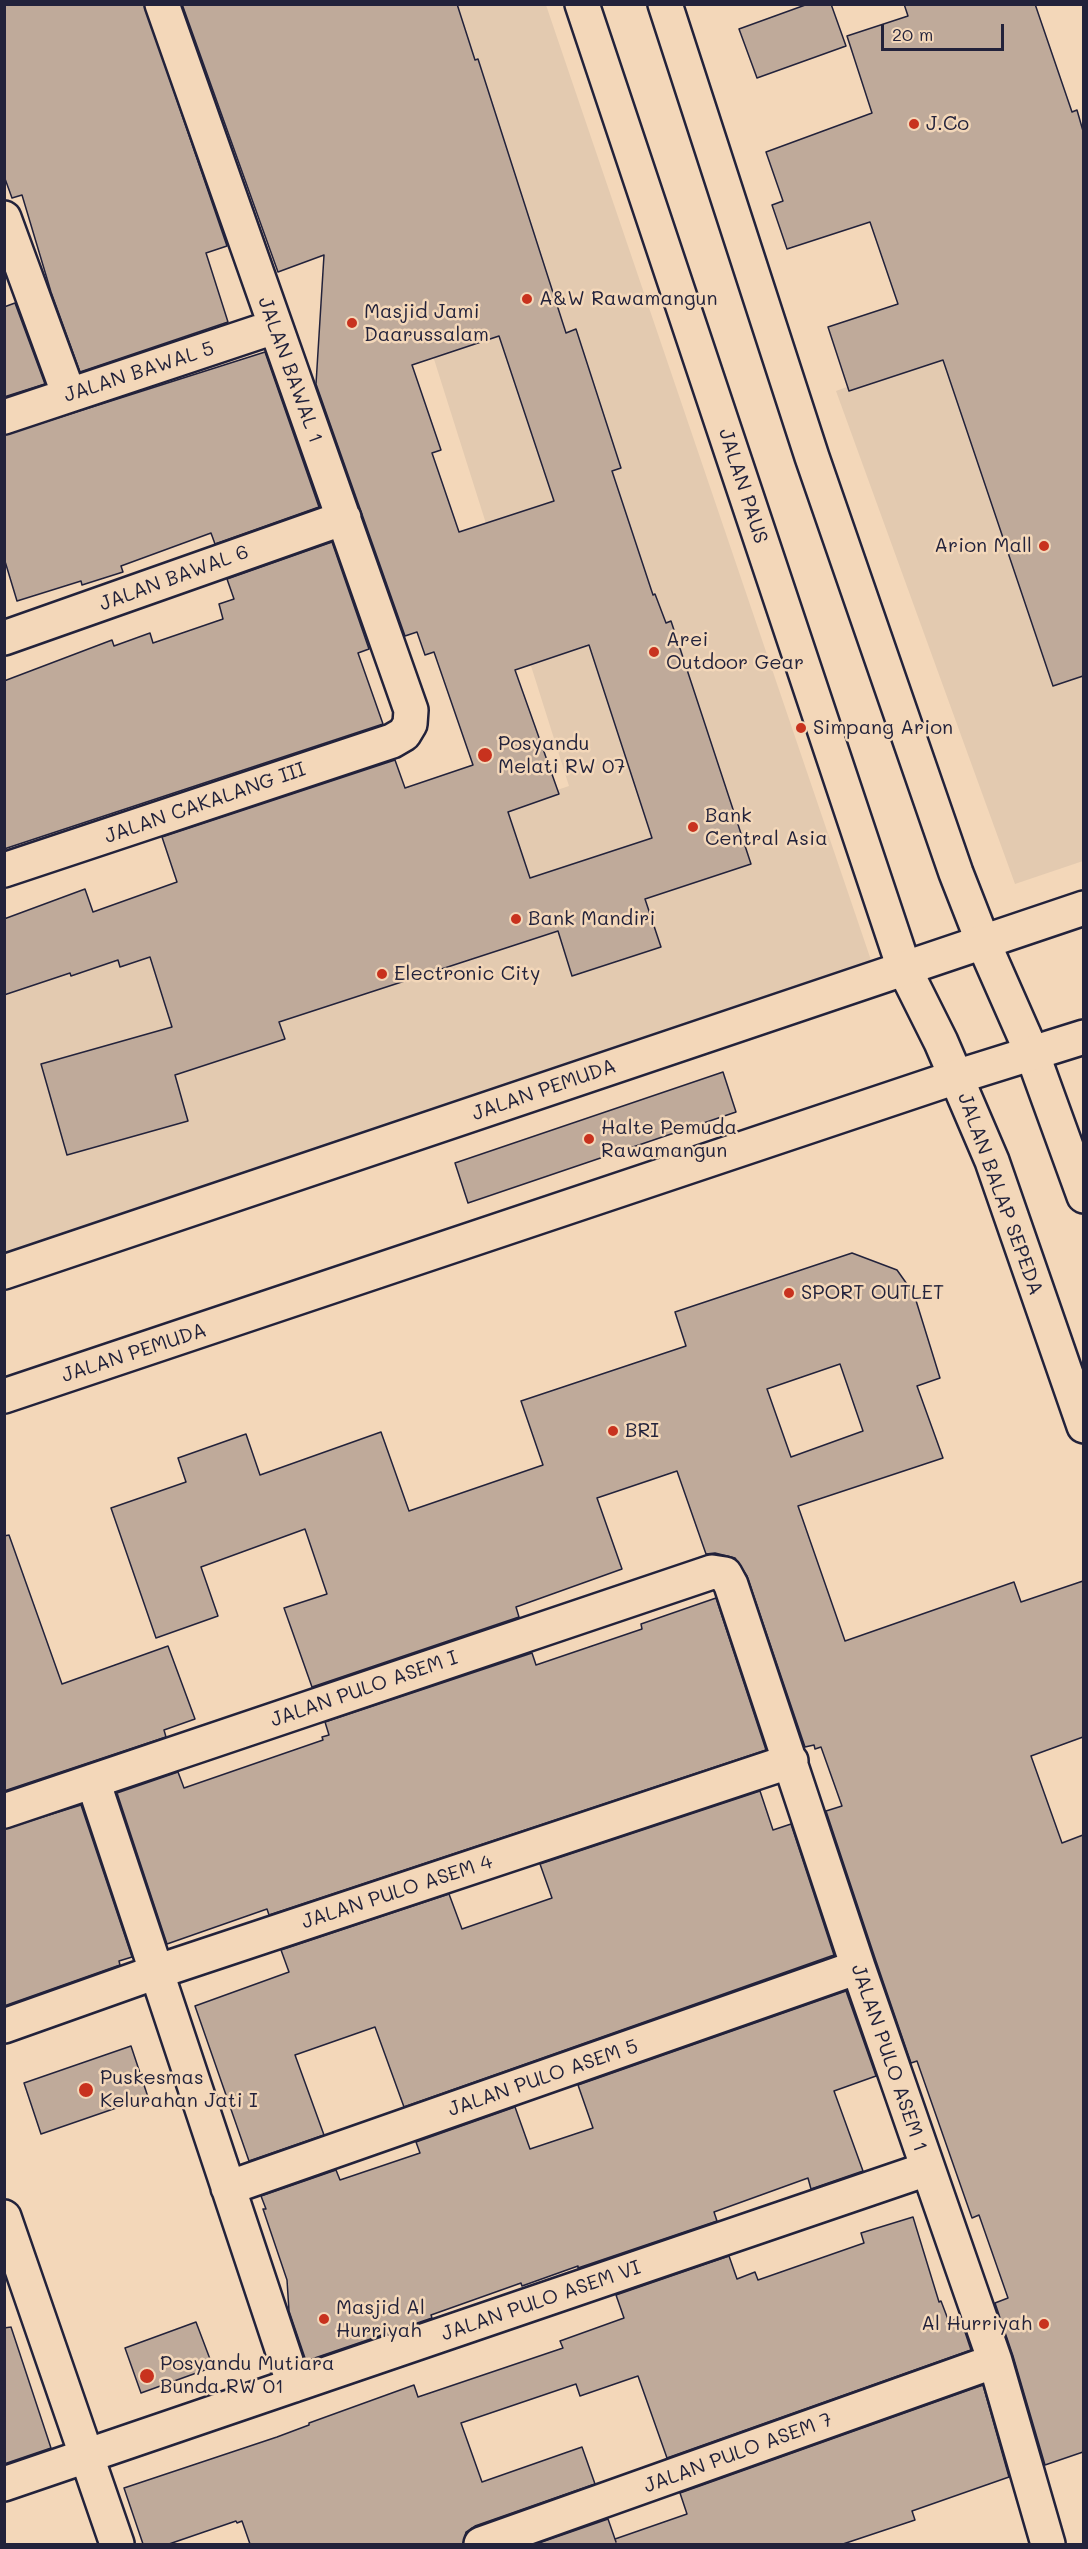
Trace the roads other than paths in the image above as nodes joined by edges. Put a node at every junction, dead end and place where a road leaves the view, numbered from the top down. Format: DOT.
graph roads {
  1 [pos="162,4"];
  2 [pos="582,4"];
  3 [pos="665,4"];
  4 [pos="4,218"];
  5 [pos="274,327"];
  6 [pos="69,395"];
  7 [pos="4,417"];
  8 [pos="344,518"];
  9 [pos="4,638"];
  10 [pos="404,734"];
  11 [pos="4,870"];
  12 [pos="1083,908"];
  13 [pos="983,942"];
  14 [pos="904,968"];
  15 [pos="1083,1037"];
  16 [pos="1032,1053"];
  17 [pos="956,1077"];
  18 [pos="1083,1196"];
  19 [pos="4,1272"];
  20 [pos="4,1396"];
  21 [pos="1083,1426"];
  22 [pos="725,1574"];
  23 [pos="791,1761"];
  24 [pos="93,1781"];
  25 [pos="4,1811"];
  26 [pos="858,1967"];
  27 [pos="156,1972"];
  28 [pos="4,2026"];
  29 [pos="927,2169"];
  30 [pos="228,2188"];
  31 [pos="4,2217"];
  32 [pos="11,2255"];
  33 [pos="995,2361"];
  34 [pos="294,2385"];
  35 [pos="86,2457"];
  36 [pos="4,2484"];
  37 [pos="117,2544"];
  38 [pos="481,2544"];
  39 [pos="1048,2544"];
  1 -- 5 [label="street, JALAN BAWAL 1"];
  2 -- 14 [label="street, JALAN PAUS"];
  3 -- 13 [label="street"];
  4 -- 6 [label="street"];
  5 -- 6 [label="street, JALAN BAWAL 5"];
  5 -- 8 [label="street, JALAN BAWAL 1"];
  6 -- 7 [label="street, JALAN BAWAL 5"];
  8 -- 9 [label="street, JALAN BAWAL 6"];
  8 -- 10 [label="street, JALAN BAWAL 1"];
  10 -- 11 [label="street, JALAN CAKALANG III"];
  12 -- 13 [label="street, JALAN PEMUDA"];
  13 -- 14 [label="street, JALAN PEMUDA"];
  13 -- 16 [label="street"];
  14 -- 17 [label="street, JALAN BALAP SEPEDA"];
  14 -- 19 [label="street, JALAN PEMUDA"];
  15 -- 16 [label="street, JALAN PEMUDA"];
  16 -- 17 [label="street, JALAN PEMUDA"];
  16 -- 18 [label="street"];
  17 -- 20 [label="street, JALAN PEMUDA"];
  17 -- 21 [label="street, JALAN BALAP SEPEDA"];
  22 -- 23 [label="street, JALAN PULO ASEM 1"];
  22 -- 24 [label="street, JALAN PULO ASEM I"];
  23 -- 26 [label="street, JALAN PULO ASEM 1"];
  23 -- 27 [label="street, JALAN PULO ASEM 4"];
  24 -- 25 [label="street, JALAN PULO ASEM I"];
  24 -- 27 [label="street"];
  26 -- 29 [label="street, JALAN PULO ASEM 1"];
  26 -- 30 [label="street, JALAN PULO ASEM 5"];
  27 -- 28 [label="street, JALAN PULO ASEM 4"];
  27 -- 30 [label="street"];
  29 -- 33 [label="street, JALAN PULO ASEM 1"];
  29 -- 34 [label="street, JALAN PULO ASEM VI"];
  30 -- 34 [label="street"];
  31 -- 32 [label="street"];
  32 -- 35 [label="street"];
  33 -- 38 [label="street, JALAN PULO ASEM 7"];
  33 -- 39 [label="street, JALAN PULO ASEM 1"];
  34 -- 35 [label="street, JALAN PULO ASEM VI"];
  35 -- 36 [label="street, JALAN PULO ASEM VI"];
  35 -- 37 [label="street"];
}
